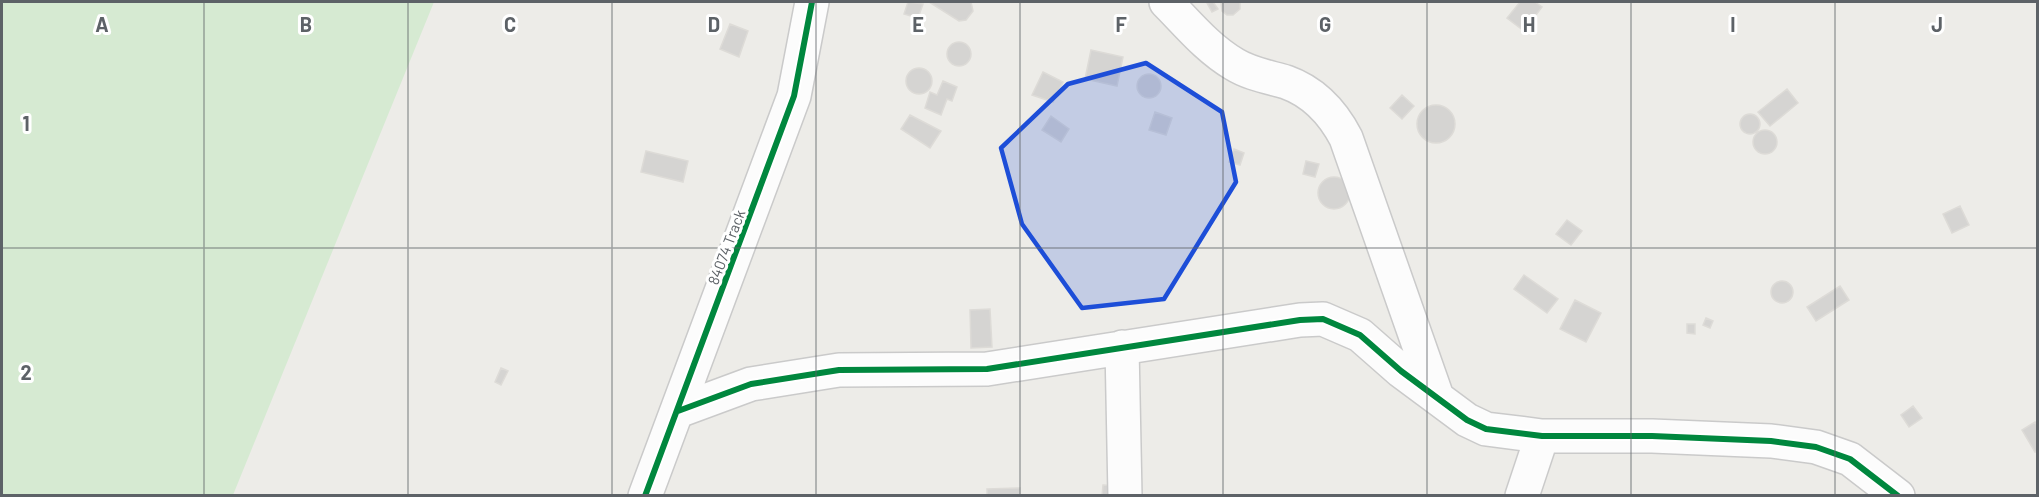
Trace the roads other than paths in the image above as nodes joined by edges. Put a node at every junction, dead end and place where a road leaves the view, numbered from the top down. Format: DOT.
graph roads {
  1 [pos="812,2"];
  2 [pos="1166,2"];
  3 [pos="1122,347"];
  4 [pos="1437,397"];
  5 [pos="678,411"];
  6 [pos="1542,436"];
  7 [pos="645,495"];
  8 [pos="1125,495"];
  9 [pos="1522,495"];
  10 [pos="1898,495"];
  1 -- 5 [label="street, 84074 Track"];
  2 -- 4 [label="street"];
  3 -- 4 [label="street"];
  3 -- 5 [label="street"];
  3 -- 8 [label="street"];
  4 -- 6 [label="street"];
  5 -- 7 [label="street, 84074 Track"];
  6 -- 9 [label="street"];
  6 -- 10 [label="street"];
}
